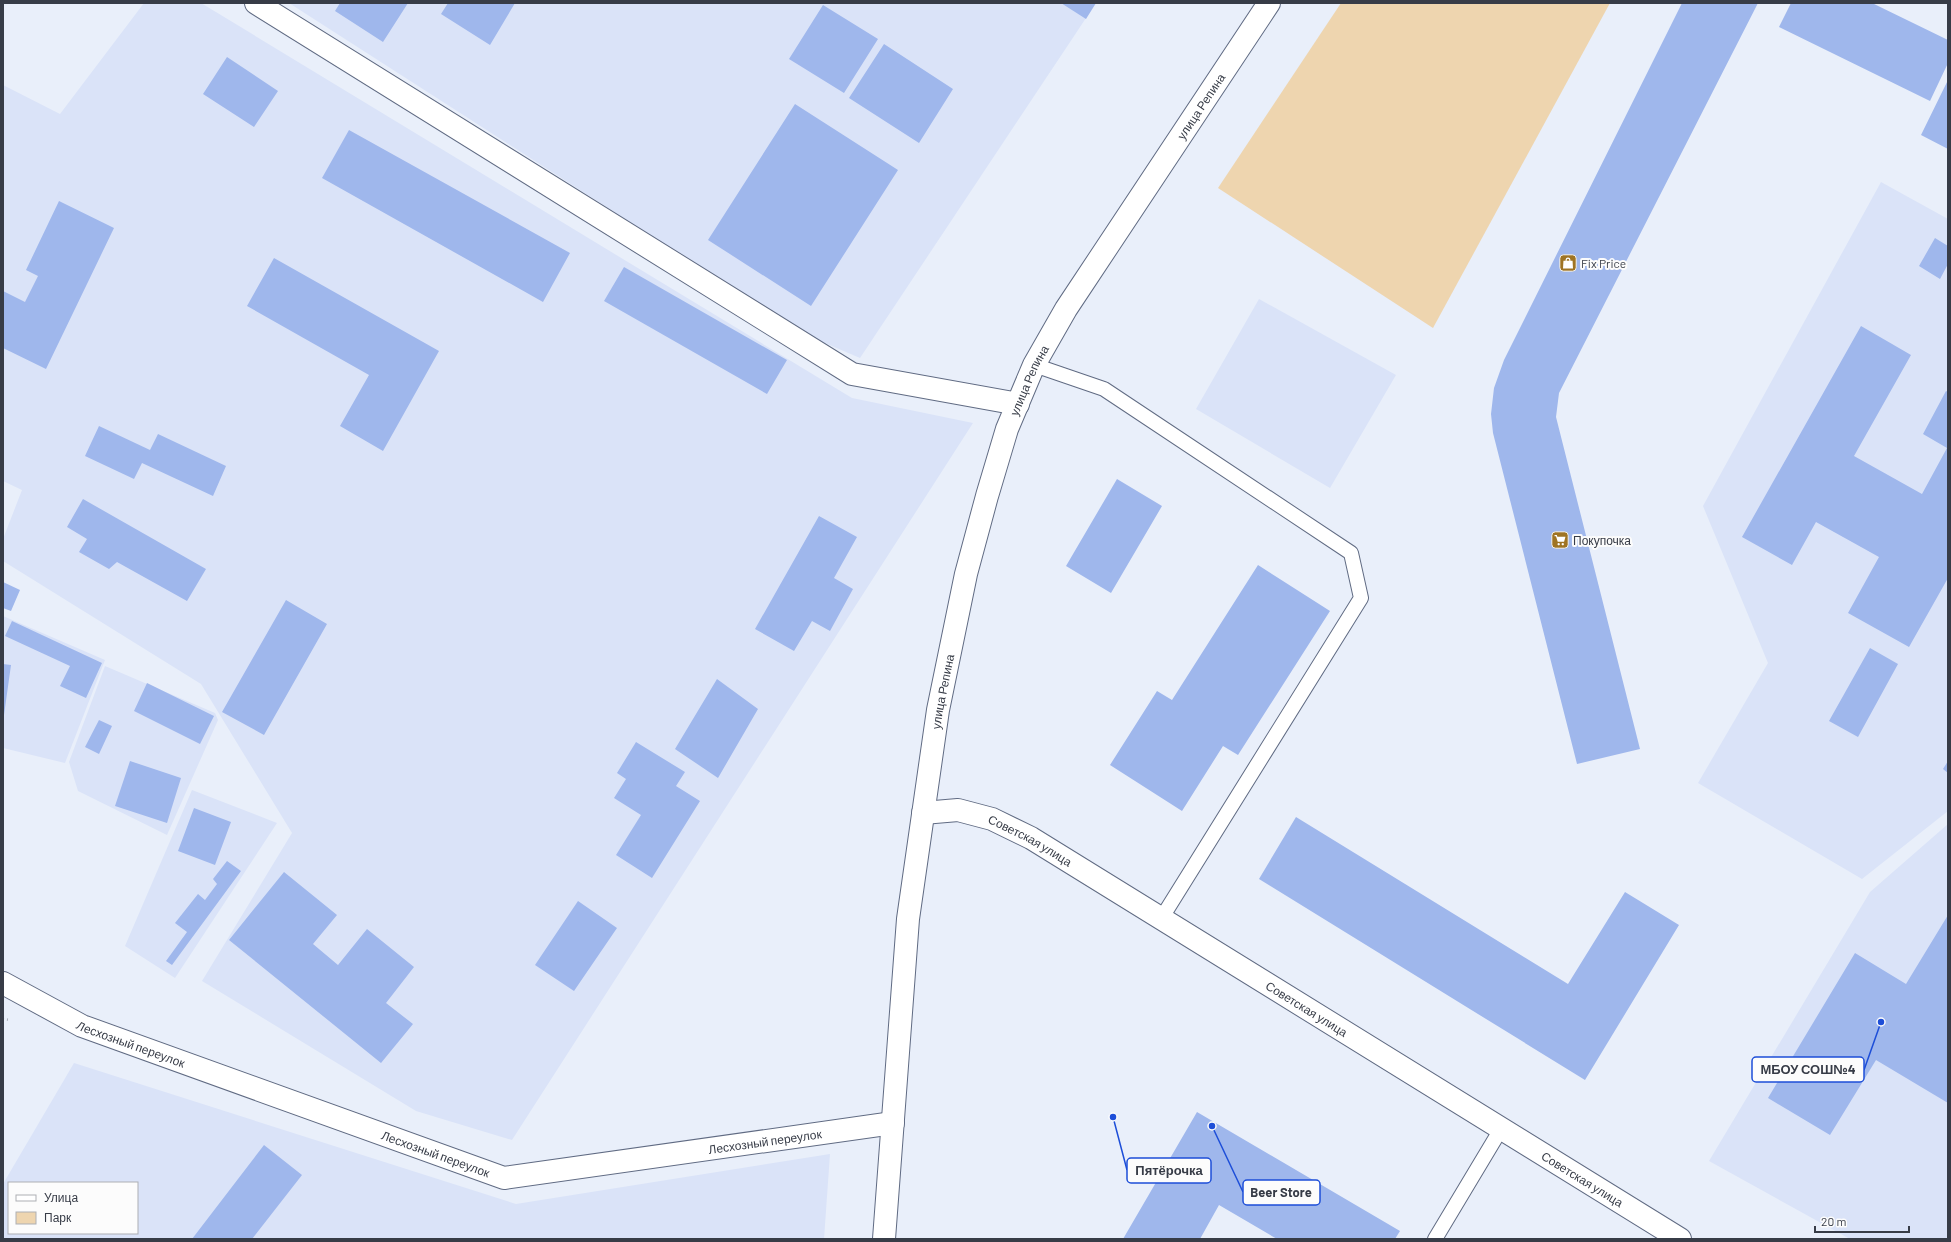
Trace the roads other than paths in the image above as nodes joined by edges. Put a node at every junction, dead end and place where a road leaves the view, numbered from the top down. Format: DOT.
graph roads {
  1 [pos="256,3"];
  2 [pos="1269,3"];
  3 [pos="1034,365"];
  4 [pos="1018,404"];
  5 [pos="923,813"];
  6 [pos="1161,919"];
  7 [pos="3,983"];
  8 [pos="893,1123"];
  9 [pos="1501,1129"];
  10 [pos="884,1239"];
  11 [pos="1435,1239"];
  12 [pos="1680,1239"];
  1 -- 4 [label="main road"];
  2 -- 3 [label="main road, улица Репина"];
  3 -- 4 [label="main road, улица Репина"];
  3 -- 6 [label="lane"];
  4 -- 5 [label="main road, улица Репина"];
  5 -- 6 [label="main road, Советская улица"];
  5 -- 8 [label="main road, улица Репина"];
  6 -- 9 [label="main road, Советская улица"];
  7 -- 8 [label="main road, Лесхозный переулок"];
  8 -- 10 [label="main road, улица Репина"];
  9 -- 11 [label="lane"];
  9 -- 12 [label="main road, Советская улица"];
}
